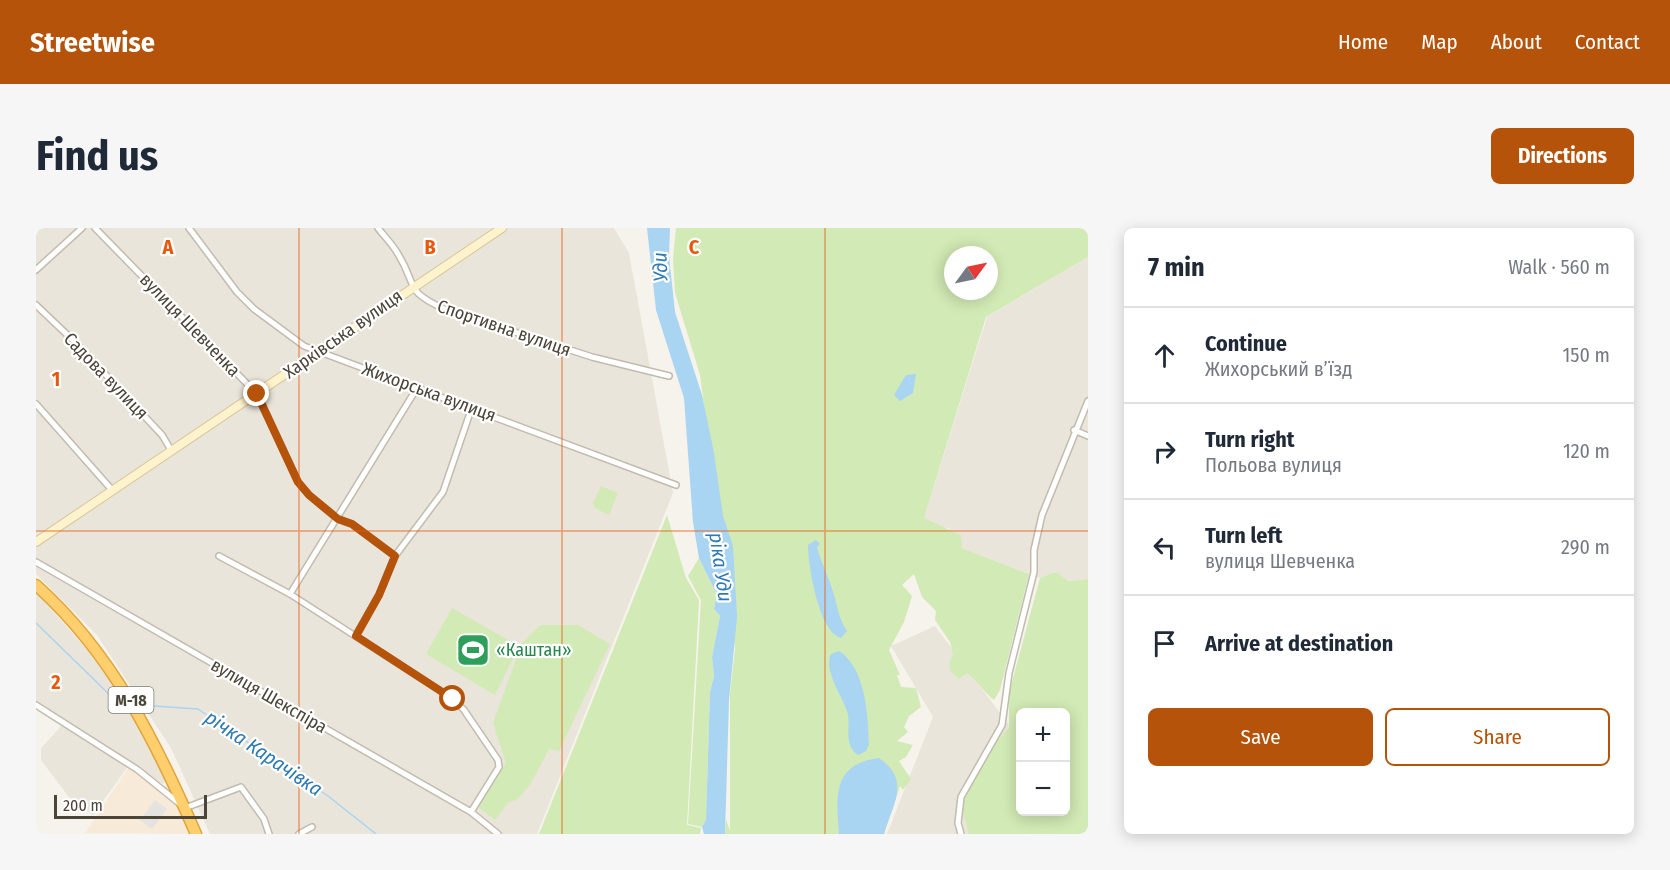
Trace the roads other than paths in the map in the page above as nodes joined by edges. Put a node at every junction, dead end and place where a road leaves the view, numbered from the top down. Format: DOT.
graph roads {
  1 [pos="82,228"];
  2 [pos="95,228"];
  3 [pos="189,228"];
  4 [pos="378,228"];
  5 [pos="502,228"];
  6 [pos="36,270"];
  7 [pos="411,287"];
  8 [pos="36,305"];
  9 [pos="317,352"];
  10 [pos="669,376"];
  11 [pos="417,388"];
  12 [pos="257,394"];
  13 [pos="1088,401"];
  14 [pos="36,404"];
  15 [pos="472,407"];
  16 [pos="1074,430"];
  17 [pos="1088,436"];
  18 [pos="171,450"];
  19 [pos="676,485"];
  20 [pos="112,490"];
  21 [pos="338,519"];
  22 [pos="36,542"];
  23 [pos="219,556"];
  24 [pos="395,556"];
  25 [pos="36,562"];
  26 [pos="36,585"];
  27 [pos="290,594"];
  28 [pos="356,636"];
  29 [pos="36,705"];
  30 [pos="185,808"];
  31 [pos="471,812"];
  32 [pos="312,827"];
  33 [pos="196,834"];
  34 [pos="269,834"];
  35 [pos="299,834"];
  36 [pos="498,834"];
  37 [pos="961,834"];
  1 -- 6 [label="street"];
  2 -- 12 [label="street, вулиця Шевченка"];
  3 -- 9 [label="street, Жихорська вулиця"];
  4 -- 7 [label="street"];
  5 -- 7 [label="main road, Харківська вулиця"];
  7 -- 9 [label="main road, Харківська вулиця"];
  7 -- 10 [label="street, Спортивна вулиця"];
  8 -- 18 [label="street, Садова вулиця"];
  9 -- 11 [label="street, Жихорська вулиця"];
  9 -- 12 [label="main road, Харківська вулиця"];
  11 -- 15 [label="street, Жихорська вулиця"];
  11 -- 21 [label="street"];
  12 -- 18 [label="main road, Харківська вулиця"];
  12 -- 21 [label="street, вулиця Шевченка"];
  13 -- 16 [label="street"];
  14 -- 20 [label="street"];
  15 -- 19 [label="street, Жихорська вулиця"];
  15 -- 24 [label="street"];
  16 -- 17 [label="street"];
  16 -- 37 [label="street"];
  18 -- 20 [label="main road, Харківська вулиця"];
  20 -- 22 [label="main road, Харківська вулиця"];
  21 -- 24 [label="street, вулиця Шевченка"];
  21 -- 27 [label="street"];
  23 -- 27 [label="street"];
  24 -- 28 [label="street"];
  25 -- 31 [label="street, вулиця Шекспіра"];
  26 -- 30 [label="highway, М-18"];
  27 -- 28 [label="street"];
  28 -- 31 [label="street"];
  29 -- 30 [label="street"];
  30 -- 33 [label="highway, М-18"];
  30 -- 34 [label="street"];
  31 -- 36 [label="street, вулиця Шекспіра"];
  32 -- 35 [label="street"];
}
